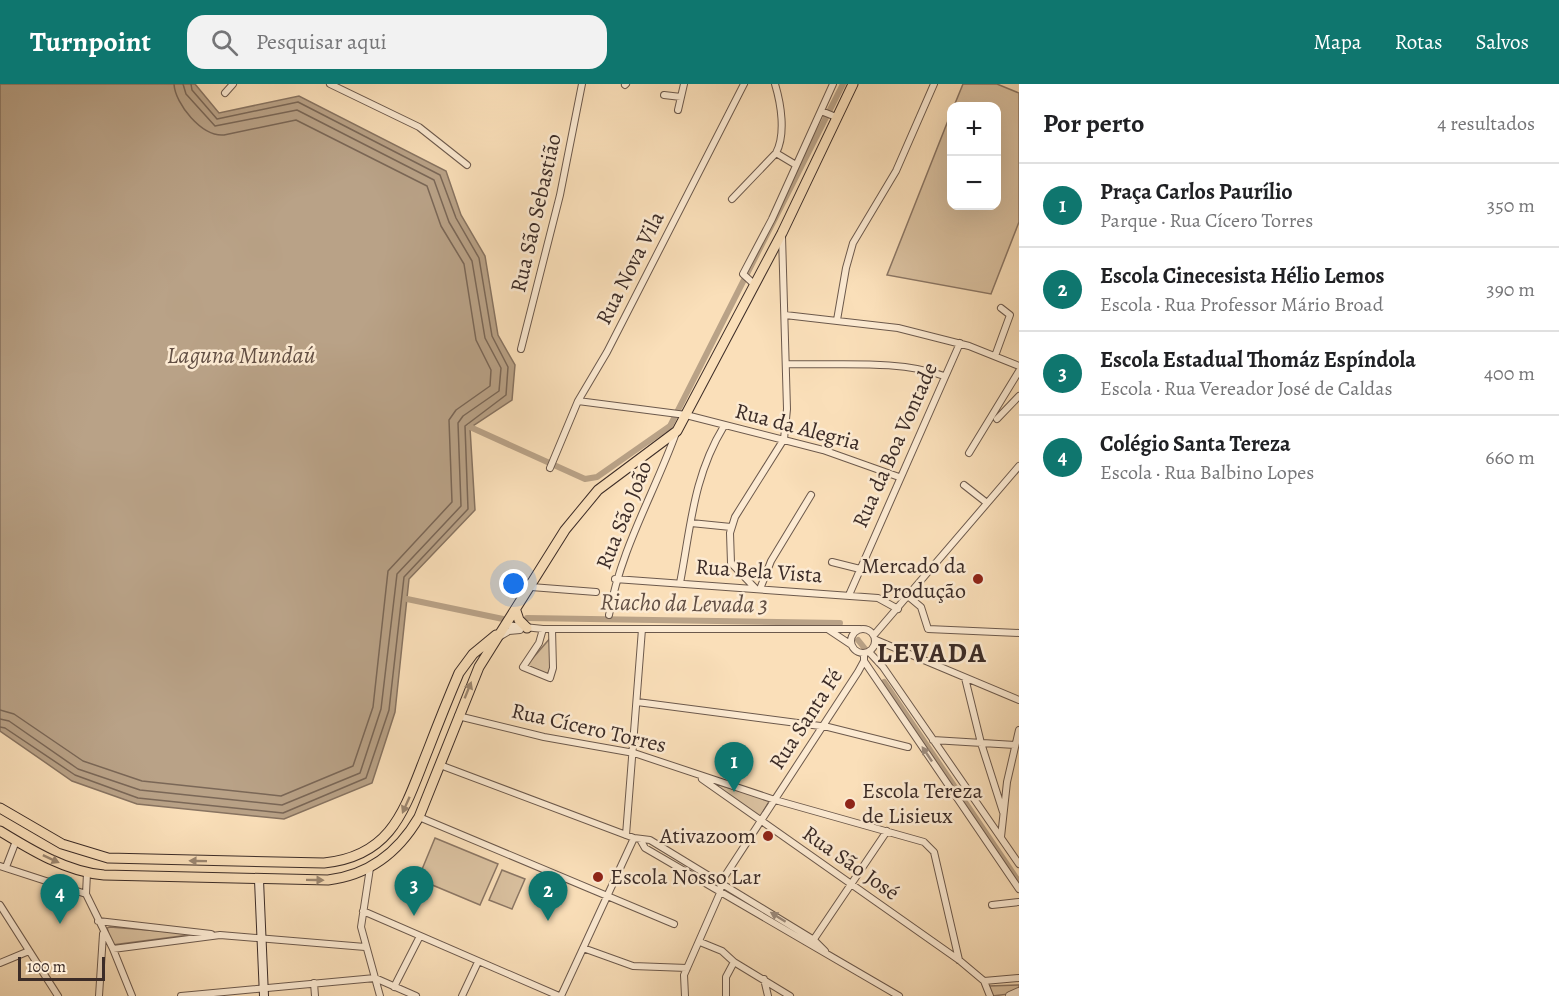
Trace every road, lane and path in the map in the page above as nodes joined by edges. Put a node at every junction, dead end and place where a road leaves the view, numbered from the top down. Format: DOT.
graph roads {
  1 [pos="233,84"];
  2 [pos="582,84"];
  3 [pos="684,84"];
  4 [pos="744,84"];
  5 [pos="775,84"];
  6 [pos="833,84"];
  7 [pos="853,84"];
  8 [pos="933,84"];
  9 [pos="332,86"];
  10 [pos="225,93"];
  11 [pos="664,95"];
  12 [pos="681,97"];
  13 [pos="678,111"];
  14 [pos="823,112"];
  15 [pos="835,116"];
  16 [pos="776,153"];
  17 [pos="467,165"];
  18 [pos="796,165"];
  19 [pos="732,198"];
  20 [pos="782,233"];
  21 [pos="748,280"];
  22 [pos="1001,308"];
  23 [pos="785,315"];
  24 [pos="837,320"];
  25 [pos="960,343"];
  26 [pos="521,349"];
  27 [pos="995,356"];
  28 [pos="786,364"];
  29 [pos="1019,366"];
  30 [pos="1019,371"];
  31 [pos="944,376"];
  32 [pos="1019,396"];
  33 [pos="579,402"];
  34 [pos="685,415"];
  35 [pos="996,419"];
  36 [pos="724,426"];
  37 [pos="677,431"];
  38 [pos="784,439"];
  39 [pos="969,453"];
  40 [pos="551,466"];
  41 [pos="1019,466"];
  42 [pos="899,477"];
  43 [pos="964,485"];
  44 [pos="811,495"];
  45 [pos="987,503"];
  46 [pos="691,523"];
  47 [pos="731,527"];
  48 [pos="832,562"];
  49 [pos="860,569"];
  50 [pos="615,579"];
  51 [pos="680,583"];
  52 [pos="531,587"];
  53 [pos="758,589"];
  54 [pos="596,592"];
  55 [pos="849,595"];
  56 [pos="909,597"];
  57 [pos="898,609"];
  58 [pos="516,611"];
  59 [pos="609,615"];
  60 [pos="505,627"];
  61 [pos="530,628"];
  62 [pos="860,628"];
  63 [pos="543,629"];
  64 [pos="552,629"];
  65 [pos="642,629"];
  66 [pos="826,629"];
  67 [pos="1019,633"];
  68 [pos="875,638"];
  69 [pos="497,639"];
  70 [pos="852,645"];
  71 [pos="866,653"];
  72 [pos="864,662"];
  73 [pos="965,678"];
  74 [pos="1019,700"];
  75 [pos="637,702"];
  76 [pos="458,716"];
  77 [pos="821,726"];
  78 [pos="1019,730"];
  79 [pos="933,740"];
  80 [pos="981,743"];
  81 [pos="1015,745"];
  82 [pos="908,747"];
  83 [pos="634,753"];
  84 [pos="440,765"];
  85 [pos="420,770"];
  86 [pos="697,775"];
  87 [pos="435,776"];
  88 [pos="415,784"];
  89 [pos="430,791"];
  90 [pos="775,800"];
  91 [pos="1003,812"];
  92 [pos="2,813"];
  93 [pos="419,817"];
  94 [pos="760,821"];
  95 [pos="0,831"];
  96 [pos="887,831"];
  97 [pos="626,836"];
  98 [pos="634,838"];
  99 [pos="1001,838"];
  100 [pos="16,841"];
  101 [pos="641,841"];
  102 [pos="78,850"];
  103 [pos="1019,864"];
  104 [pos="3,867"];
  105 [pos="73,868"];
  106 [pos="370,868"];
  107 [pos="87,873"];
  108 [pos="260,880"];
  109 [pos="721,882"];
  110 [pos="852,885"];
  111 [pos="1019,889"];
  112 [pos="86,894"];
  113 [pos="720,894"];
  114 [pos="607,896"];
  115 [pos="1019,902"];
  116 [pos="0,905"];
  117 [pos="992,905"];
  118 [pos="363,911"];
  119 [pos="98,921"];
  120 [pos="674,924"];
  121 [pos="103,933"];
  122 [pos="220,935"];
  123 [pos="420,936"];
  124 [pos="260,937"];
  125 [pos="700,942"];
  126 [pos="812,942"];
  127 [pos="365,947"];
  128 [pos="583,948"];
  129 [pos="113,949"];
  130 [pos="29,951"];
  131 [pos="959,960"];
  132 [pos="478,962"];
  133 [pos="734,962"];
  134 [pos="0,963"];
  135 [pos="687,968"];
  136 [pos="375,978"];
  137 [pos="1019,978"];
  138 [pos="764,979"];
  139 [pos="984,981"];
  140 [pos="314,983"];
  141 [pos="394,987"];
  142 [pos="1019,992"];
  143 [pos="263,993"];
  144 [pos="58,996"];
  145 [pos="99,996"];
  146 [pos="132,996"];
  147 [pos="181,996"];
  148 [pos="315,996"];
  149 [pos="380,996"];
  150 [pos="416,996"];
  151 [pos="462,996"];
  152 [pos="560,996"];
  153 [pos="685,996"];
  154 [pos="726,996"];
  155 [pos="768,996"];
  156 [pos="790,996"];
  157 [pos="899,996"];
  158 [pos="990,996"];
  159 [pos="1010,996"];
  1 -- 10 [label="street"];
  2 -- 26 [label="street, Rua São Sebastião"];
  3 -- 12 [label="street"];
  4 -- 33 [label="street, Rua Nova Vila"];
  5 -- 16 [label="street"];
  6 -- 14 [label="street"];
  7 -- 15 [label="main road"];
  8 -- 24 [label="street"];
  9 -- 17 [label="street"];
  11 -- 12 [label="street"];
  12 -- 13 [label="street"];
  14 -- 15 [label="street"];
  14 -- 18 [label="street"];
  15 -- 20 [label="main road"];
  16 -- 18 [label="street"];
  16 -- 19 [label="street"];
  18 -- 21 [label="street"];
  20 -- 21 [label="main road"];
  20 -- 23 [label="street"];
  21 -- 34 [label="main road"];
  22 -- 27 [label="street"];
  23 -- 24 [label="street"];
  23 -- 28 [label="street"];
  24 -- 25 [label="street"];
  25 -- 27 [label="street"];
  25 -- 31 [label="street, Rua da Boa Vontade"];
  27 -- 29 [label="street"];
  28 -- 31 [label="street"];
  28 -- 38 [label="street"];
  30 -- 39 [label="street"];
  31 -- 42 [label="street, Rua da Boa Vontade"];
  32 -- 35 [label="street"];
  33 -- 34 [label="street, Rua da Alegria"];
  33 -- 40 [label="street, Rua Nova Vila"];
  34 -- 36 [label="street, Rua da Alegria"];
  34 -- 37 [label="main road"];
  36 -- 38 [label="street, Rua da Alegria"];
  36 -- 46 [label="street"];
  37 -- 50 [label="street, Rua São João"];
  37 -- 52 [label="main road"];
  38 -- 42 [label="street, Rua da Alegria"];
  38 -- 47 [label="street"];
  41 -- 45 [label="street"];
  42 -- 49 [label="street, Rua da Boa Vontade"];
  43 -- 45 [label="street"];
  44 -- 53 [label="street"];
  45 -- 56 [label="street"];
  46 -- 47 [label="street"];
  46 -- 51 [label="street"];
  47 -- 53 [label="street"];
  48 -- 49 [label="street"];
  49 -- 55 [label="street, Rua da Boa Vontade"];
  50 -- 51 [label="street, Rua Bela Vista"];
  50 -- 59 [label="street, Rua São João"];
  51 -- 53 [label="street, Rua Bela Vista"];
  52 -- 54 [label="street"];
  52 -- 58 [label="main road"];
  53 -- 55 [label="street, Rua Bela Vista"];
  55 -- 57 [label="street, Rua Bela Vista"];
  56 -- 57 [label="street"];
  56 -- 67 [label="street"];
  57 -- 68 [label="street"];
  58 -- 60 [label="main road"];
  58 -- 61 [label="main road"];
  60 -- 61 [label="street"];
  60 -- 69 [label="main road"];
  60 -- 85 [label="main road"];
  61 -- 63 [label="street"];
  61 -- 69 [label="street"];
  62 -- 66 [label="street"];
  62 -- 68 [label="street"];
  62 -- 70 [label="street"];
  63 -- 64 [label="street"];
  63 -- 64 [label="street"];
  64 -- 65 [label="street"];
  65 -- 66 [label="street"];
  65 -- 75 [label="street"];
  66 -- 70 [label="street"];
  68 -- 71 [label="street"];
  68 -- 73 [label="street"];
  76 -- 69 [label="main road, one-way"];
  70 -- 71 [label="street"];
  71 -- 72 [label="street, Rua Santa Fé"];
  71 -- 79 [label="street"];
  72 -- 77 [label="street, Rua Santa Fé"];
  111 -- 72 [label="street, one-way"];
  73 -- 74 [label="street"];
  73 -- 80 [label="street"];
  75 -- 77 [label="street"];
  75 -- 83 [label="street"];
  76 -- 83 [label="street, Rua Cícero Torres"];
  76 -- 84 [label="main road"];
  77 -- 82 [label="street"];
  77 -- 90 [label="street, Rua Santa Fé"];
  78 -- 81 [label="street"];
  79 -- 80 [label="street"];
  79 -- 99 [label="street"];
  80 -- 81 [label="street"];
  80 -- 91 [label="street"];
  81 -- 91 [label="street"];
  83 -- 86 [label="street, Rua Cícero Torres"];
  83 -- 97 [label="street"];
  84 -- 87 [label="main road"];
  84 -- 97 [label="street"];
  85 -- 87 [label="main road"];
  85 -- 88 [label="main road"];
  86 -- 90 [label="street, Rua Cícero Torres"];
  86 -- 94 [label="street, Rua São José"];
  87 -- 89 [label="main road"];
  88 -- 89 [label="main road"];
  88 -- 102 [label="main road, one-way"];
  89 -- 93 [label="main road"];
  90 -- 94 [label="street, Rua Santa Fé"];
  90 -- 96 [label="street, Rua Cícero Torres"];
  91 -- 99 [label="street"];
  92 -- 102 [label="main road"];
  93 -- 106 [label="main road"];
  93 -- 114 [label="street"];
  94 -- 109 [label="street, Rua Santa Fé"];
  94 -- 110 [label="street, Rua São José"];
  95 -- 100 [label="main road"];
  96 -- 110 [label="street"];
  96 -- 131 [label="street, Rua Cícero Torres"];
  97 -- 98 [label="street"];
  98 -- 101 [label="street"];
  98 -- 114 [label="street"];
  99 -- 103 [label="street"];
  100 -- 104 [label="street"];
  100 -- 105 [label="main road, one-way"];
  101 -- 109 [label="street"];
  101 -- 113 [label="street"];
  102 -- 105 [label="main road"];
  104 -- 112 [label="street"];
  105 -- 107 [label="main road"];
  108 -- 106 [label="main road, one-way"];
  106 -- 118 [label="street"];
  107 -- 108 [label="main road"];
  107 -- 112 [label="street"];
  108 -- 124 [label="main road"];
  109 -- 113 [label="street, Rua Santa Fé"];
  126 -- 109 [label="street, one-way"];
  110 -- 126 [label="street"];
  110 -- 131 [label="street, Rua São José"];
  112 -- 119 [label="street"];
  113 -- 125 [label="street, Rua Santa Fé"];
  113 -- 126 [label="street"];
  114 -- 120 [label="street"];
  114 -- 128 [label="street"];
  115 -- 117 [label="street"];
  116 -- 130 [label="street"];
  118 -- 123 [label="street"];
  118 -- 127 [label="street"];
  119 -- 121 [label="street"];
  119 -- 122 [label="street"];
  121 -- 129 [label="street"];
  121 -- 145 [label="street"];
  122 -- 124 [label="street"];
  122 -- 129 [label="street"];
  123 -- 132 [label="street"];
  123 -- 141 [label="street"];
  124 -- 127 [label="street"];
  124 -- 143 [label="main road"];
  125 -- 133 [label="street"];
  125 -- 135 [label="street, Rua Santa Fé"];
  126 -- 157 [label="street"];
  127 -- 136 [label="street"];
  128 -- 135 [label="street"];
  128 -- 152 [label="street"];
  129 -- 146 [label="street"];
  130 -- 134 [label="street"];
  130 -- 144 [label="street"];
  131 -- 139 [label="street, Rua São José"];
  132 -- 151 [label="street"];
  132 -- 152 [label="street"];
  133 -- 138 [label="street"];
  133 -- 154 [label="street"];
  135 -- 153 [label="street, Rua Santa Fé"];
  136 -- 140 [label="street"];
  136 -- 141 [label="street"];
  136 -- 149 [label="street"];
  137 -- 139 [label="street"];
  138 -- 155 [label="street"];
  138 -- 156 [label="street"];
  139 -- 158 [label="street, Rua São José"];
  140 -- 143 [label="street"];
  140 -- 148 [label="street"];
  141 -- 150 [label="street"];
  142 -- 159 [label="street"];
  143 -- 147 [label="street"];
}
